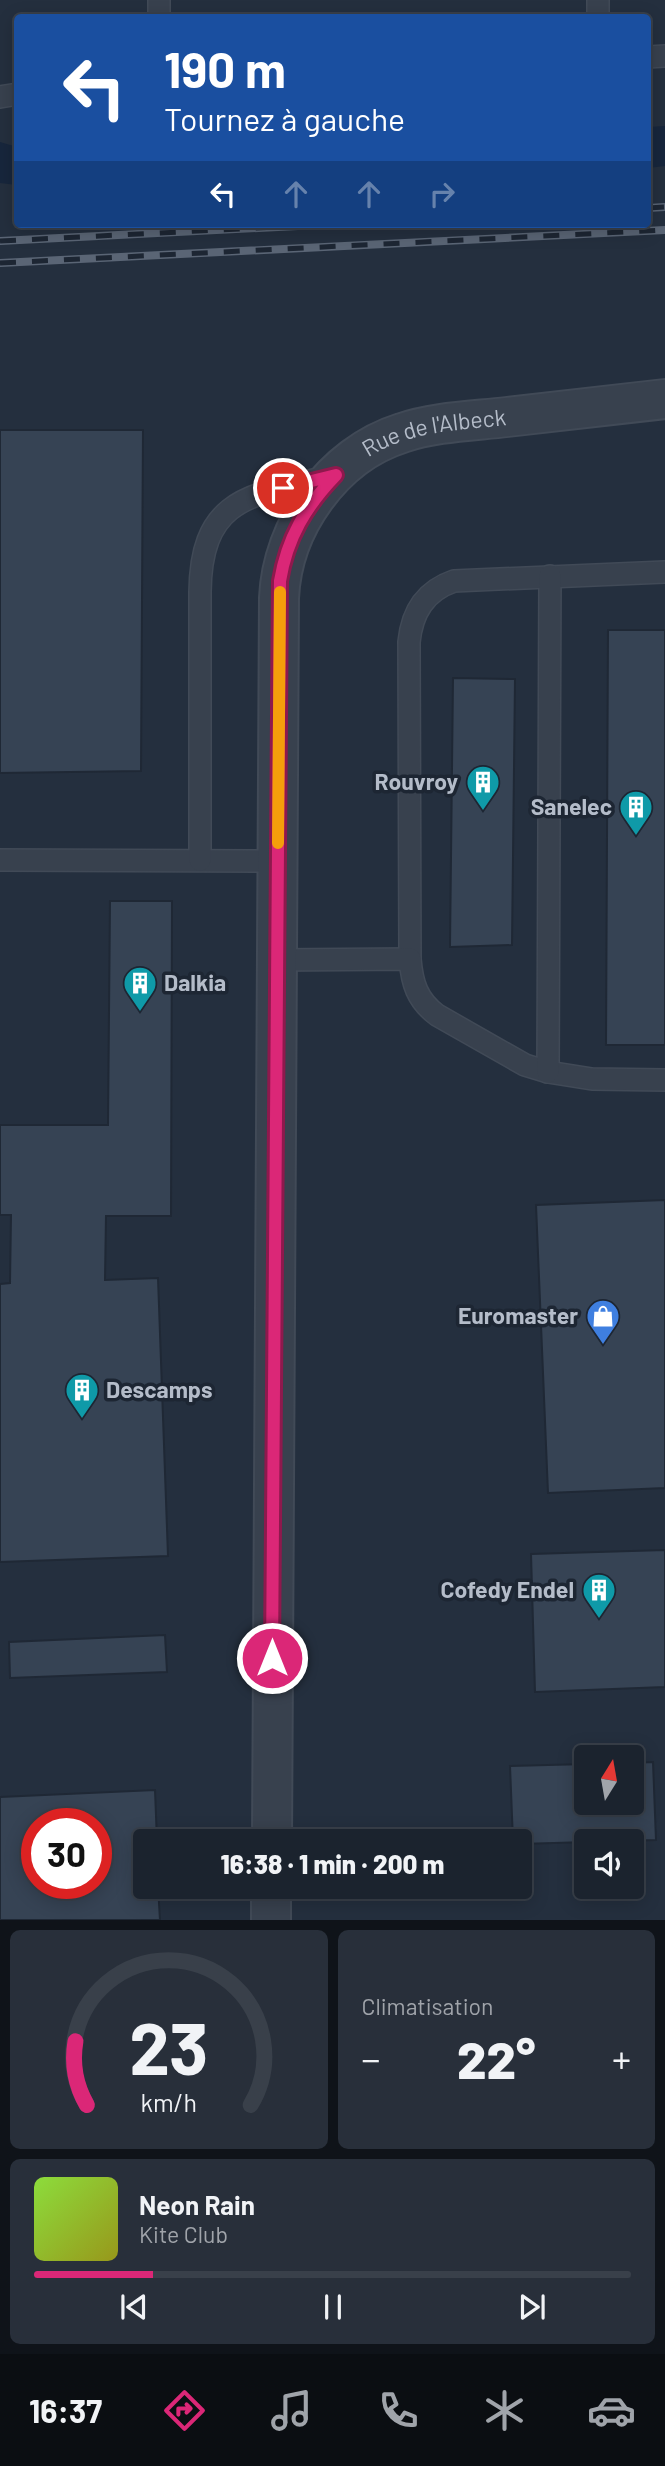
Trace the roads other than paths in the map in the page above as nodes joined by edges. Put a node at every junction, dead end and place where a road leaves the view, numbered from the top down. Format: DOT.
graph roads {
  1 [pos="665,400"];
  2 [pos="336,475"];
  3 [pos="665,572"];
  4 [pos="550,576"];
  5 [pos="0,860"];
  6 [pos="200,860"];
  7 [pos="278,861"];
  8 [pos="410,959"];
  9 [pos="277,960"];
  10 [pos="548,1072"];
  11 [pos="665,1080"];
  12 [pos="272,1829"];
  13 [pos="271,1899"];
  14 [pos="271,1920"];
  1 -- 2 [label="street, Rue de l'Albeck"];
  2 -- 6 [label="lane"];
  2 -- 7 [label="street, Rue de l'Albeck"];
  3 -- 4 [label="lane"];
  4 -- 8 [label="lane"];
  4 -- 10 [label="lane"];
  5 -- 6 [label="lane"];
  6 -- 7 [label="lane"];
  7 -- 9 [label="street, Rue de l'Albeck"];
  8 -- 9 [label="lane"];
  8 -- 10 [label="lane"];
  9 -- 12 [label="street, Rue de l'Albeck"];
  10 -- 11 [label="lane"];
  13 -- 14 [label="street"];
}
